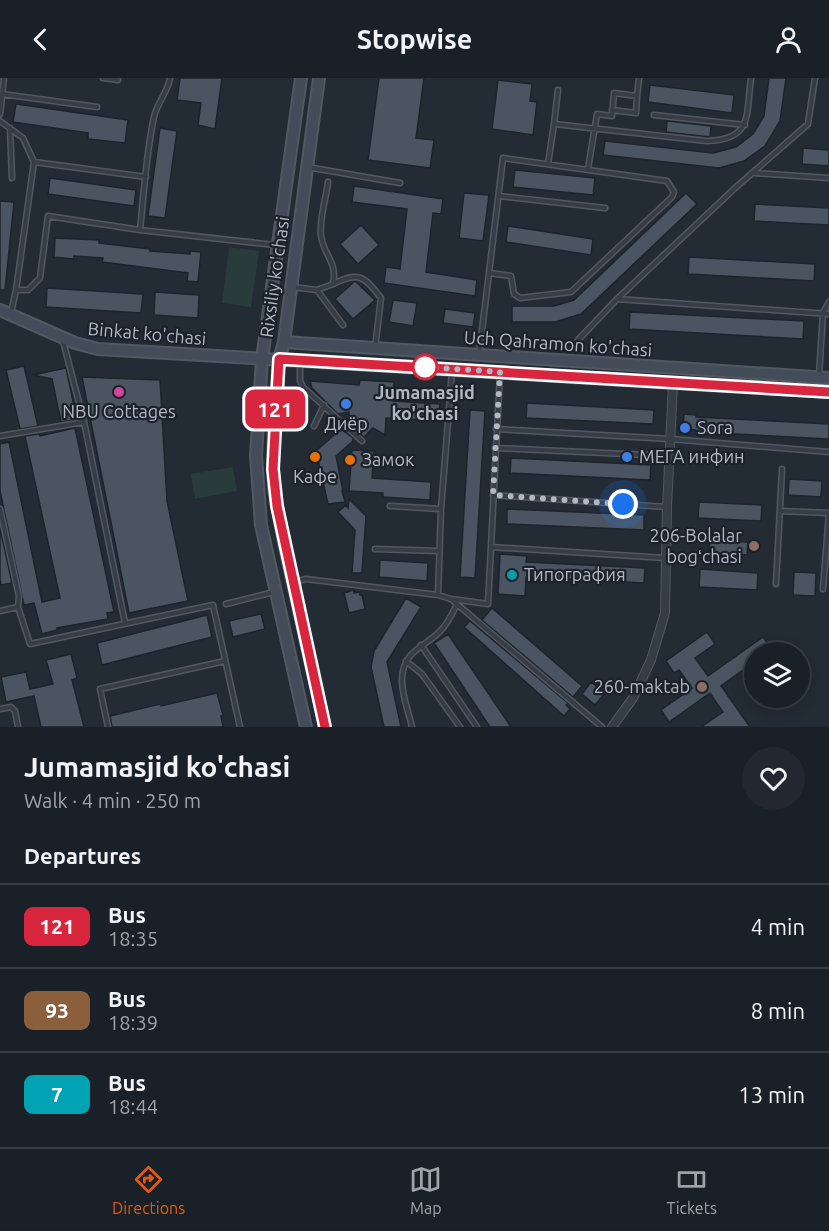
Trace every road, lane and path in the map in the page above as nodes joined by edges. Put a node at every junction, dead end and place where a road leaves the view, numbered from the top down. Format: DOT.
graph roads {
  1 [pos="4,78"];
  2 [pos="103,78"];
  3 [pos="170,78"];
  4 [pos="301,78"];
  5 [pos="319,78"];
  6 [pos="639,78"];
  7 [pos="751,78"];
  8 [pos="815,78"];
  9 [pos="118,80"];
  10 [pos="558,90"];
  11 [pos="2,94"];
  12 [pos="637,96"];
  13 [pos="97,106"];
  14 [pos="612,110"];
  15 [pos="0,114"];
  16 [pos="654,115"];
  17 [pos="0,121"];
  18 [pos="554,124"];
  19 [pos="745,125"];
  20 [pos="10,127"];
  21 [pos="594,129"];
  22 [pos="34,162"];
  23 [pos="548,164"];
  24 [pos="307,167"];
  25 [pos="588,170"];
  26 [pos="753,173"];
  27 [pos="146,177"];
  28 [pos="12,178"];
  29 [pos="829,178"];
  30 [pos="328,182"];
  31 [pos="400,183"];
  32 [pos="499,196"];
  33 [pos="605,208"];
  34 [pos="281,219"];
  35 [pos="300,222"];
  36 [pos="140,230"];
  37 [pos="278,245"];
  38 [pos="489,273"];
  39 [pos="333,284"];
  40 [pos="291,286"];
  41 [pos="16,290"];
  42 [pos="317,290"];
  43 [pos="617,299"];
  44 [pos="829,302"];
  45 [pos="5,312"];
  46 [pos="823,313"];
  47 [pos="829,314"];
  48 [pos="343,325"];
  49 [pos="62,338"];
  50 [pos="578,340"];
  51 [pos="284,342"];
  52 [pos="375,348"];
  53 [pos="478,355"];
  54 [pos="262,359"];
  55 [pos="279,359"];
  56 [pos="300,360"];
  57 [pos="554,360"];
  58 [pos="452,369"];
  59 [pos="500,372"];
  60 [pos="552,375"];
  61 [pos="824,378"];
  62 [pos="673,383"];
  63 [pos="829,392"];
  64 [pos="324,405"];
  65 [pos="84,422"];
  66 [pos="314,426"];
  67 [pos="496,429"];
  68 [pos="0,436"];
  69 [pos="670,439"];
  70 [pos="362,441"];
  71 [pos="495,448"];
  72 [pos="829,452"];
  73 [pos="669,456"];
  74 [pos="782,469"];
  75 [pos="493,495"];
  76 [pos="390,506"];
  77 [pos="667,507"];
  78 [pos="0,509"];
  79 [pos="441,509"];
  80 [pos="780,511"];
  81 [pos="829,513"];
  82 [pos="283,537"];
  83 [pos="264,541"];
  84 [pos="491,547"];
  85 [pos="375,549"];
  86 [pos="439,551"];
  87 [pos="666,558"];
  88 [pos="292,582"];
  89 [pos="776,584"];
  90 [pos="823,589"];
  91 [pos="276,592"];
  92 [pos="438,595"];
  93 [pos="452,598"];
  94 [pos="226,604"];
  95 [pos="457,604"];
  96 [pos="18,607"];
  97 [pos="0,611"];
  98 [pos="125,623"];
  99 [pos="421,645"];
  100 [pos="225,661"];
  101 [pos="406,661"];
  102 [pos="0,710"];
  103 [pos="18,727"];
  104 [pos="108,727"];
  105 [pos="240,727"];
  106 [pos="306,727"];
  107 [pos="325,727"];
  108 [pos="412,727"];
  109 [pos="460,727"];
  110 [pos="477,727"];
  111 [pos="602,727"];
  112 [pos="612,727"];
  1 -- 11 [label="lane"];
  2 -- 9 [label="lane"];
  3 -- 27 [label="lane"];
  4 -- 34 [label="main road, Rixsiliy ko'chasi"];
  5 -- 24 [label="main road, Rixsiliy ko'chasi"];
  6 -- 12 [label="lane"];
  7 -- 19 [label="lane"];
  8 -- 26 [label="lane"];
  10 -- 18 [label="lane"];
  11 -- 13 [label="lane"];
  11 -- 15 [label="lane"];
  12 -- 14 [label="lane"];
  12 -- 14 [label="lane"];
  14 -- 21 [label="lane"];
  16 -- 19 [label="lane"];
  17 -- 20 [label="lane"];
  18 -- 21 [label="lane"];
  18 -- 23 [label="lane"];
  19 -- 21 [label="lane"];
  20 -- 22 [label="lane"];
  20 -- 28 [label="lane"];
  21 -- 25 [label="lane"];
  22 -- 27 [label="lane"];
  22 -- 41 [label="lane"];
  23 -- 25 [label="lane"];
  23 -- 32 [label="lane"];
  24 -- 31 [label="lane"];
  24 -- 35 [label="main road, Rixsiliy ko'chasi"];
  25 -- 38 [label="lane"];
  26 -- 29 [label="lane"];
  26 -- 43 [label="lane"];
  27 -- 36 [label="lane"];
  30 -- 39 [label="lane"];
  32 -- 33 [label="lane"];
  32 -- 38 [label="lane"];
  34 -- 35 [label="main road"];
  34 -- 37 [label="main road, Rixsiliy ko'chasi"];
  35 -- 40 [label="main road, Rixsiliy ko'chasi"];
  36 -- 37 [label="lane"];
  36 -- 41 [label="lane"];
  37 -- 54 [label="main road, Rixsiliy ko'chasi"];
  38 -- 53 [label="lane"];
  39 -- 42 [label="lane"];
  39 -- 52 [label="lane"];
  40 -- 42 [label="lane"];
  40 -- 51 [label="main road, Rixsiliy ko'chasi"];
  41 -- 45 [label="lane"];
  42 -- 48 [label="lane"];
  43 -- 46 [label="lane"];
  43 -- 50 [label="lane"];
  44 -- 46 [label="lane"];
  45 -- 49 [label="main road, Binkat ko'chasi"];
  46 -- 47 [label="lane"];
  46 -- 61 [label="lane"];
  49 -- 54 [label="main road, Binkat ko'chasi"];
  49 -- 65 [label="lane"];
  51 -- 52 [label="main road, Uch Qahramon ko'chasi"];
  51 -- 54 [label="main road"];
  51 -- 55 [label="main road, Rixsiliy ko'chasi"];
  52 -- 53 [label="main road, Uch Qahramon ko'chasi"];
  53 -- 57 [label="main road, Uch Qahramon ko'chasi"];
  54 -- 55 [label="main road, Uch Qahramon ko'chasi"];
  54 -- 83 [label="main road, Rixsiliy ko'chasi"];
  55 -- 56 [label="main road, Uch Qahramon ko'chasi"];
  55 -- 82 [label="main road, Rixsiliy ko'chasi"];
  56 -- 58 [label="main road, Uch Qahramon ko'chasi"];
  56 -- 64 [label="lane"];
  57 -- 60 [label="main road"];
  57 -- 61 [label="main road, Uch Qahramon ko'chasi"];
  58 -- 59 [label="main road, Uch Qahramon ko'chasi"];
  58 -- 79 [label="lane"];
  59 -- 60 [label="main road, Uch Qahramon ko'chasi"];
  59 -- 67 [label="lane"];
  60 -- 62 [label="main road, Uch Qahramon ko'chasi"];
  62 -- 63 [label="main road, Uch Qahramon ko'chasi"];
  62 -- 69 [label="street"];
  64 -- 66 [label="lane"];
  64 -- 70 [label="lane"];
  65 -- 68 [label="lane"];
  65 -- 98 [label="lane"];
  67 -- 69 [label="lane"];
  67 -- 71 [label="lane"];
  69 -- 72 [label="lane"];
  69 -- 73 [label="street"];
  71 -- 73 [label="lane"];
  71 -- 75 [label="lane"];
  73 -- 77 [label="street"];
  74 -- 80 [label="lane"];
  75 -- 77 [label="lane"];
  75 -- 84 [label="lane"];
  76 -- 79 [label="lane"];
  77 -- 87 [label="street"];
  78 -- 96 [label="lane"];
  79 -- 86 [label="lane"];
  80 -- 81 [label="lane"];
  80 -- 89 [label="lane"];
  81 -- 90 [label="lane"];
  82 -- 83 [label="main road"];
  82 -- 88 [label="main road, Rixsiliy ko'chasi"];
  83 -- 91 [label="main road, Rixsiliy ko'chasi"];
  84 -- 87 [label="lane"];
  84 -- 93 [label="lane"];
  85 -- 86 [label="lane"];
  86 -- 92 [label="lane"];
  87 -- 112 [label="street"];
  88 -- 92 [label="lane"];
  88 -- 107 [label="main road, Rixsiliy ko'chasi"];
  91 -- 94 [label="lane"];
  91 -- 106 [label="main road, Rixsiliy ko'chasi"];
  92 -- 93 [label="lane"];
  93 -- 95 [label="lane"];
  95 -- 99 [label="lane"];
  95 -- 111 [label="lane"];
  96 -- 97 [label="lane"];
  96 -- 98 [label="lane"];
  98 -- 100 [label="lane"];
  99 -- 101 [label="lane"];
  99 -- 110 [label="lane"];
  100 -- 104 [label="lane"];
  100 -- 105 [label="lane"];
  101 -- 108 [label="lane"];
  101 -- 109 [label="lane"];
  102 -- 103 [label="lane"];
}
